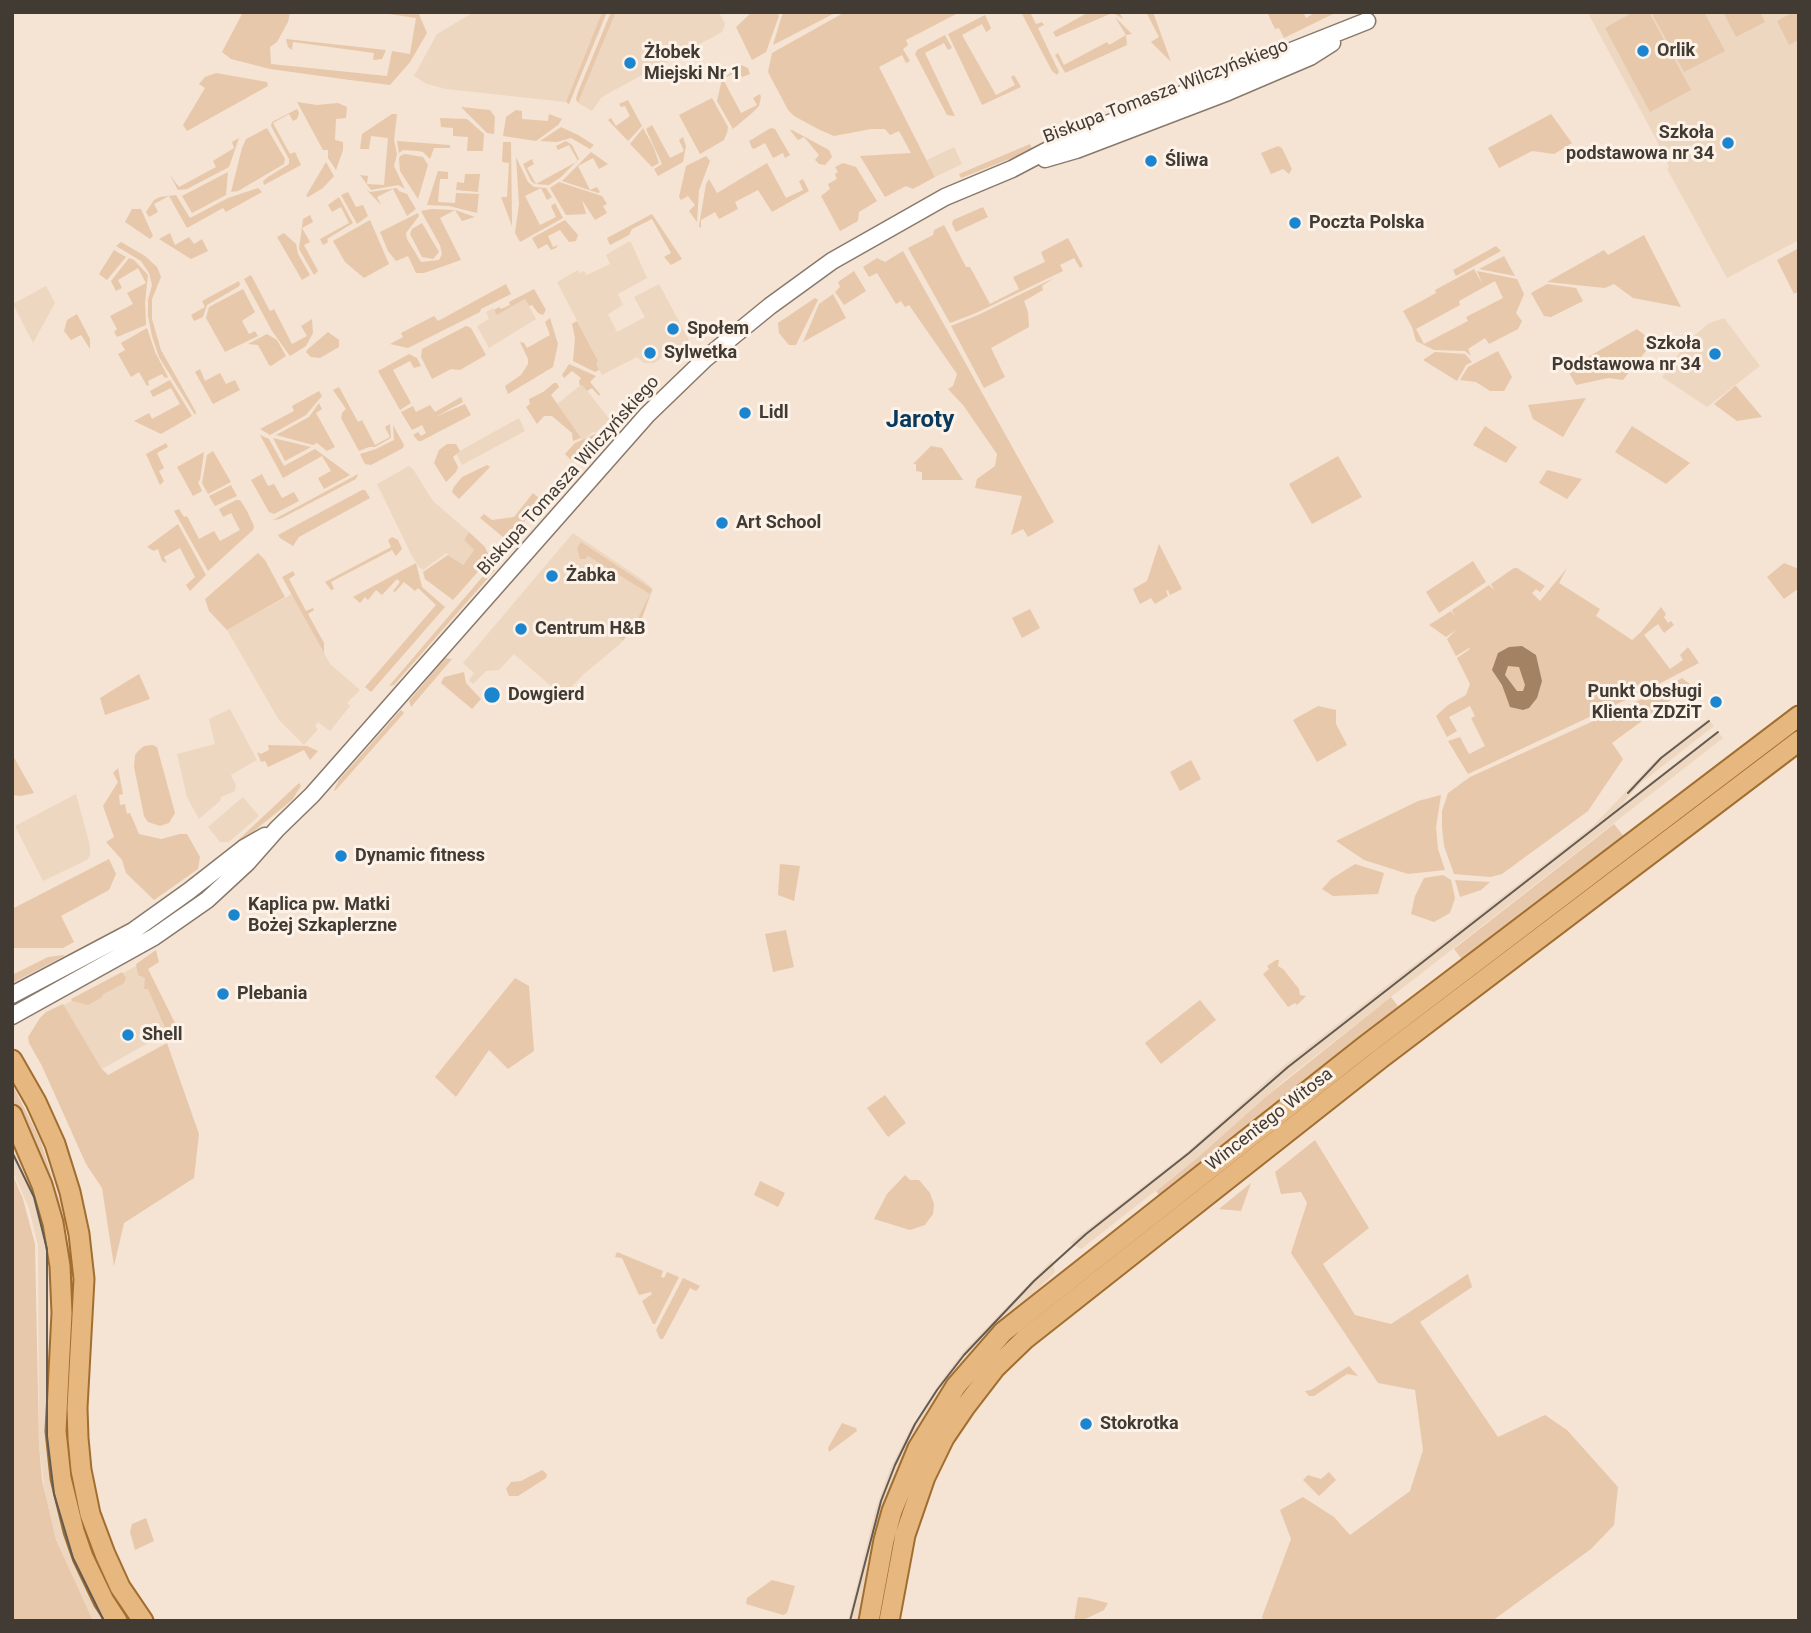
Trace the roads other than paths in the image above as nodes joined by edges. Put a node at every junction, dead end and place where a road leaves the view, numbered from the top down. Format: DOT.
graph roads {
  1 [pos="1382,12"];
  2 [pos="1799,716"];
  3 [pos="1799,741"];
  4 [pos="277,829"];
  5 [pos="12,995"];
  6 [pos="12,1016"];
  7 [pos="12,1060"];
  8 [pos="12,1115"];
  9 [pos="117,1621"];
  10 [pos="143,1621"];
  11 [pos="869,1621"];
  12 [pos="889,1621"];
  1 -- 4 [label="street, Biskupa Tomasza Wilczyńskiego"];
  2 -- 11 [label="main road, Wincentego Witosa"];
  3 -- 12 [label="main road, Wincentego Witosa"];
  4 -- 5 [label="street, Biskupa Tomasza Wilczyńskiego"];
  4 -- 6 [label="street, Biskupa Tomasza Wilczyńskiego"];
  7 -- 10 [label="main road"];
  8 -- 9 [label="main road"];
}
